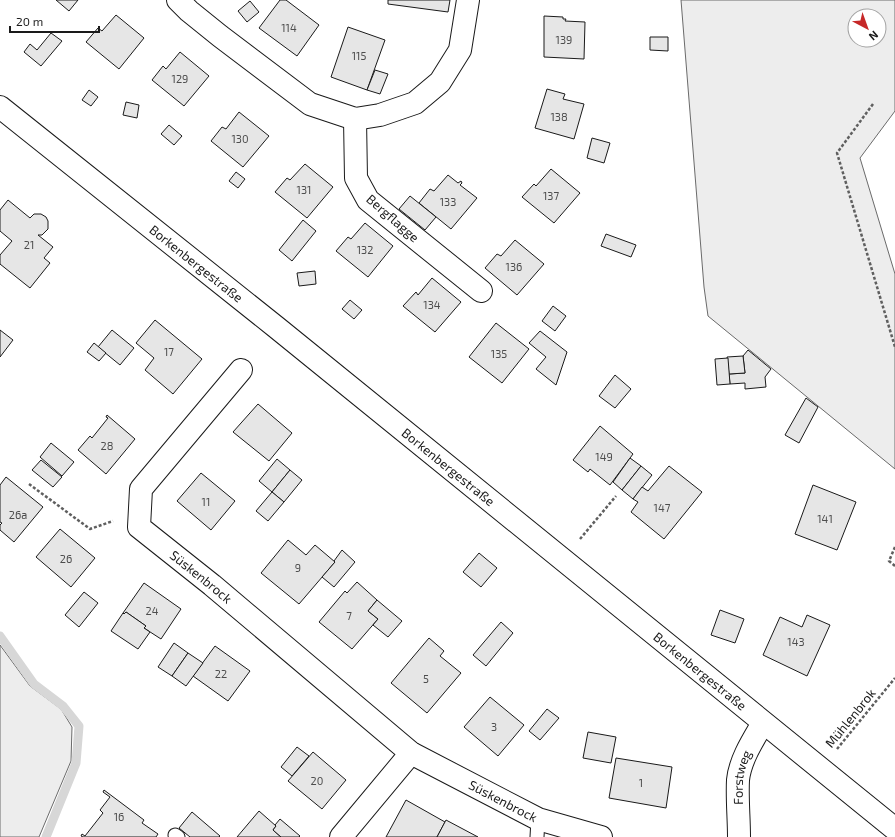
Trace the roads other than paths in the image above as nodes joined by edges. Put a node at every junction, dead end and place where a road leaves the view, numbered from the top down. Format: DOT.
graph roads {
  1 [pos="178,0"];
  2 [pos="468,0"];
  3 [pos="0,106"];
  4 [pos="355,119"];
  5 [pos="481,291"];
  6 [pos="241,370"];
  7 [pos="763,723"];
  8 [pos="411,753"];
  9 [pos="538,828"];
  10 [pos="895,829"];
  11 [pos="341,837"];
  12 [pos="601,837"];
  13 [pos="739,837"];
  1 -- 4 [label="street"];
  2 -- 4 [label="street"];
  3 -- 7 [label="street, Borkenbergestraße"];
  4 -- 5 [label="street, Bergflagge"];
  6 -- 8 [label="street, Süskenbrock"];
  7 -- 10 [label="street, Borkenbergestraße"];
  7 -- 13 [label="street, Forstweg"];
  8 -- 9 [label="street, Süskenbrock"];
  8 -- 11 [label="street"];
  9 -- 12 [label="street, Süskenbrock"];
}
